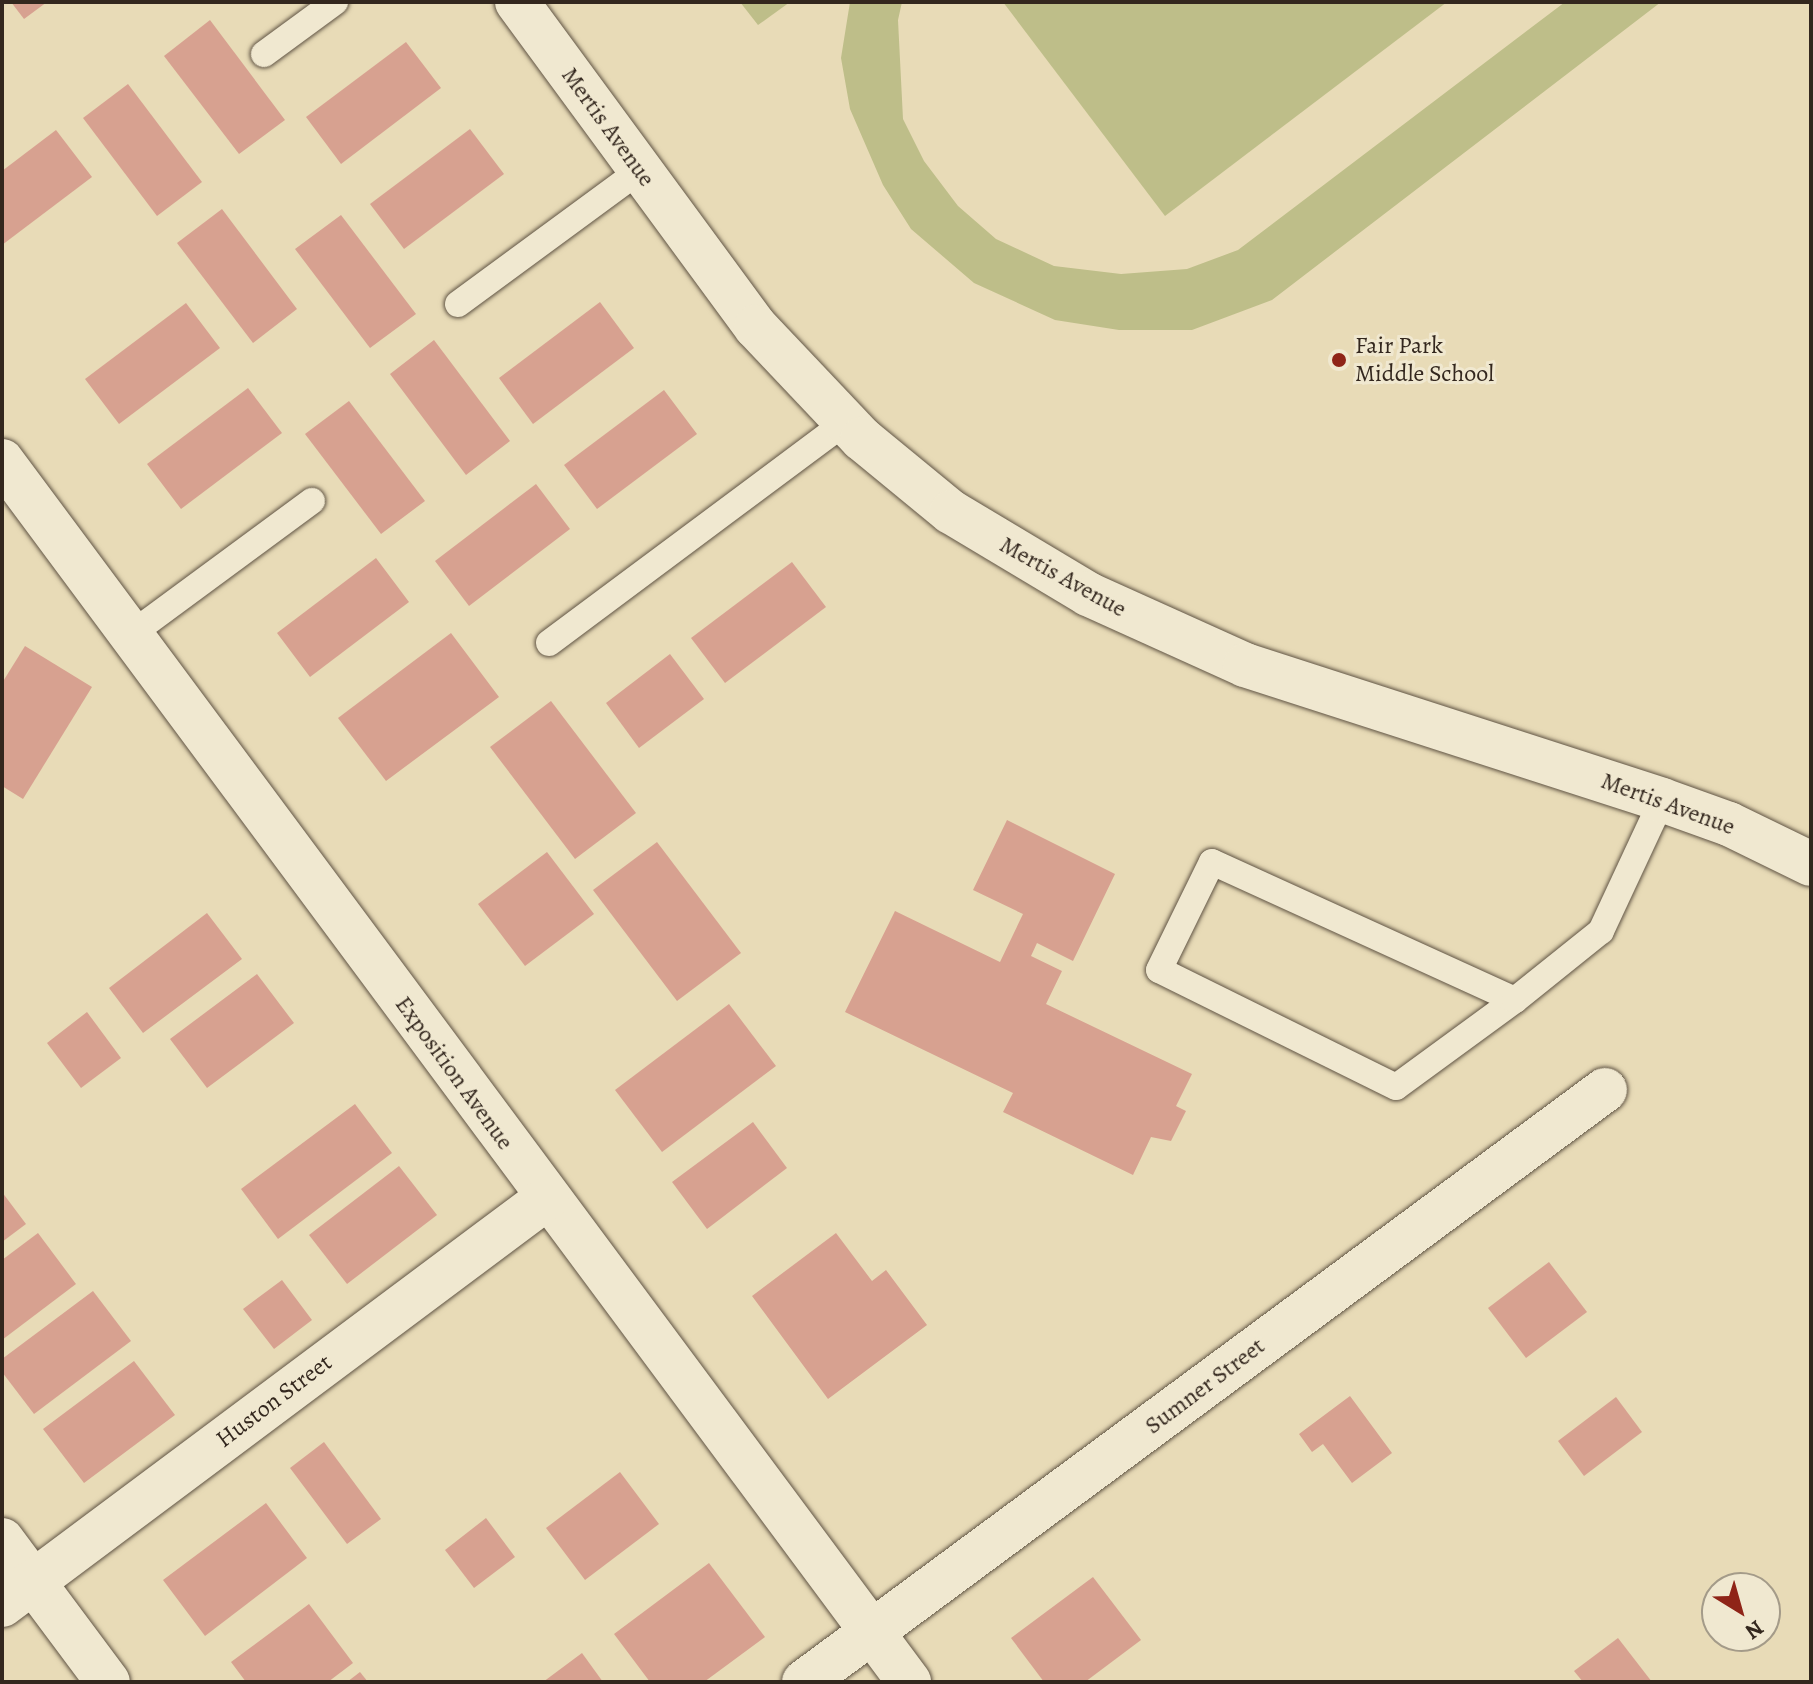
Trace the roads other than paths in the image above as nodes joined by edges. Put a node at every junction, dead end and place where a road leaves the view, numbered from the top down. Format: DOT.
graph roads {
  1 [pos="335,2"];
  2 [pos="517,2"];
  3 [pos="264,54"];
  4 [pos="639,171"];
  5 [pos="458,304"];
  6 [pos="845,422"];
  7 [pos="2,461"];
  8 [pos="312,501"];
  9 [pos="130,635"];
  10 [pos="549,643"];
  11 [pos="1662,800"];
  12 [pos="1811,864"];
  13 [pos="1515,1000"];
  14 [pos="1605,1090"];
  15 [pos="547,1198"];
  16 [pos="2,1540"];
  17 [pos="18,1593"];
  18 [pos="872,1632"];
  19 [pos="108,1682"];
  20 [pos="804,1682"];
  21 [pos="909,1682"];
  1 -- 3 [label="lane"];
  2 -- 4 [label="street, Mertis Avenue"];
  4 -- 5 [label="lane"];
  4 -- 6 [label="street, Mertis Avenue"];
  6 -- 10 [label="lane"];
  6 -- 11 [label="street, Mertis Avenue"];
  7 -- 9 [label="street, Exposition Avenue"];
  8 -- 9 [label="lane"];
  9 -- 15 [label="street, Exposition Avenue"];
  11 -- 12 [label="street, Mertis Avenue"];
  11 -- 13 [label="lane"];
  13 -- 13 [label="lane"];
  14 -- 18 [label="street, Sumner Street"];
  15 -- 17 [label="street, Huston Street"];
  15 -- 18 [label="street, Exposition Avenue"];
  16 -- 17 [label="street"];
  17 -- 19 [label="street"];
  18 -- 20 [label="street, Sumner Street"];
  18 -- 21 [label="street, Exposition Avenue"];
}
